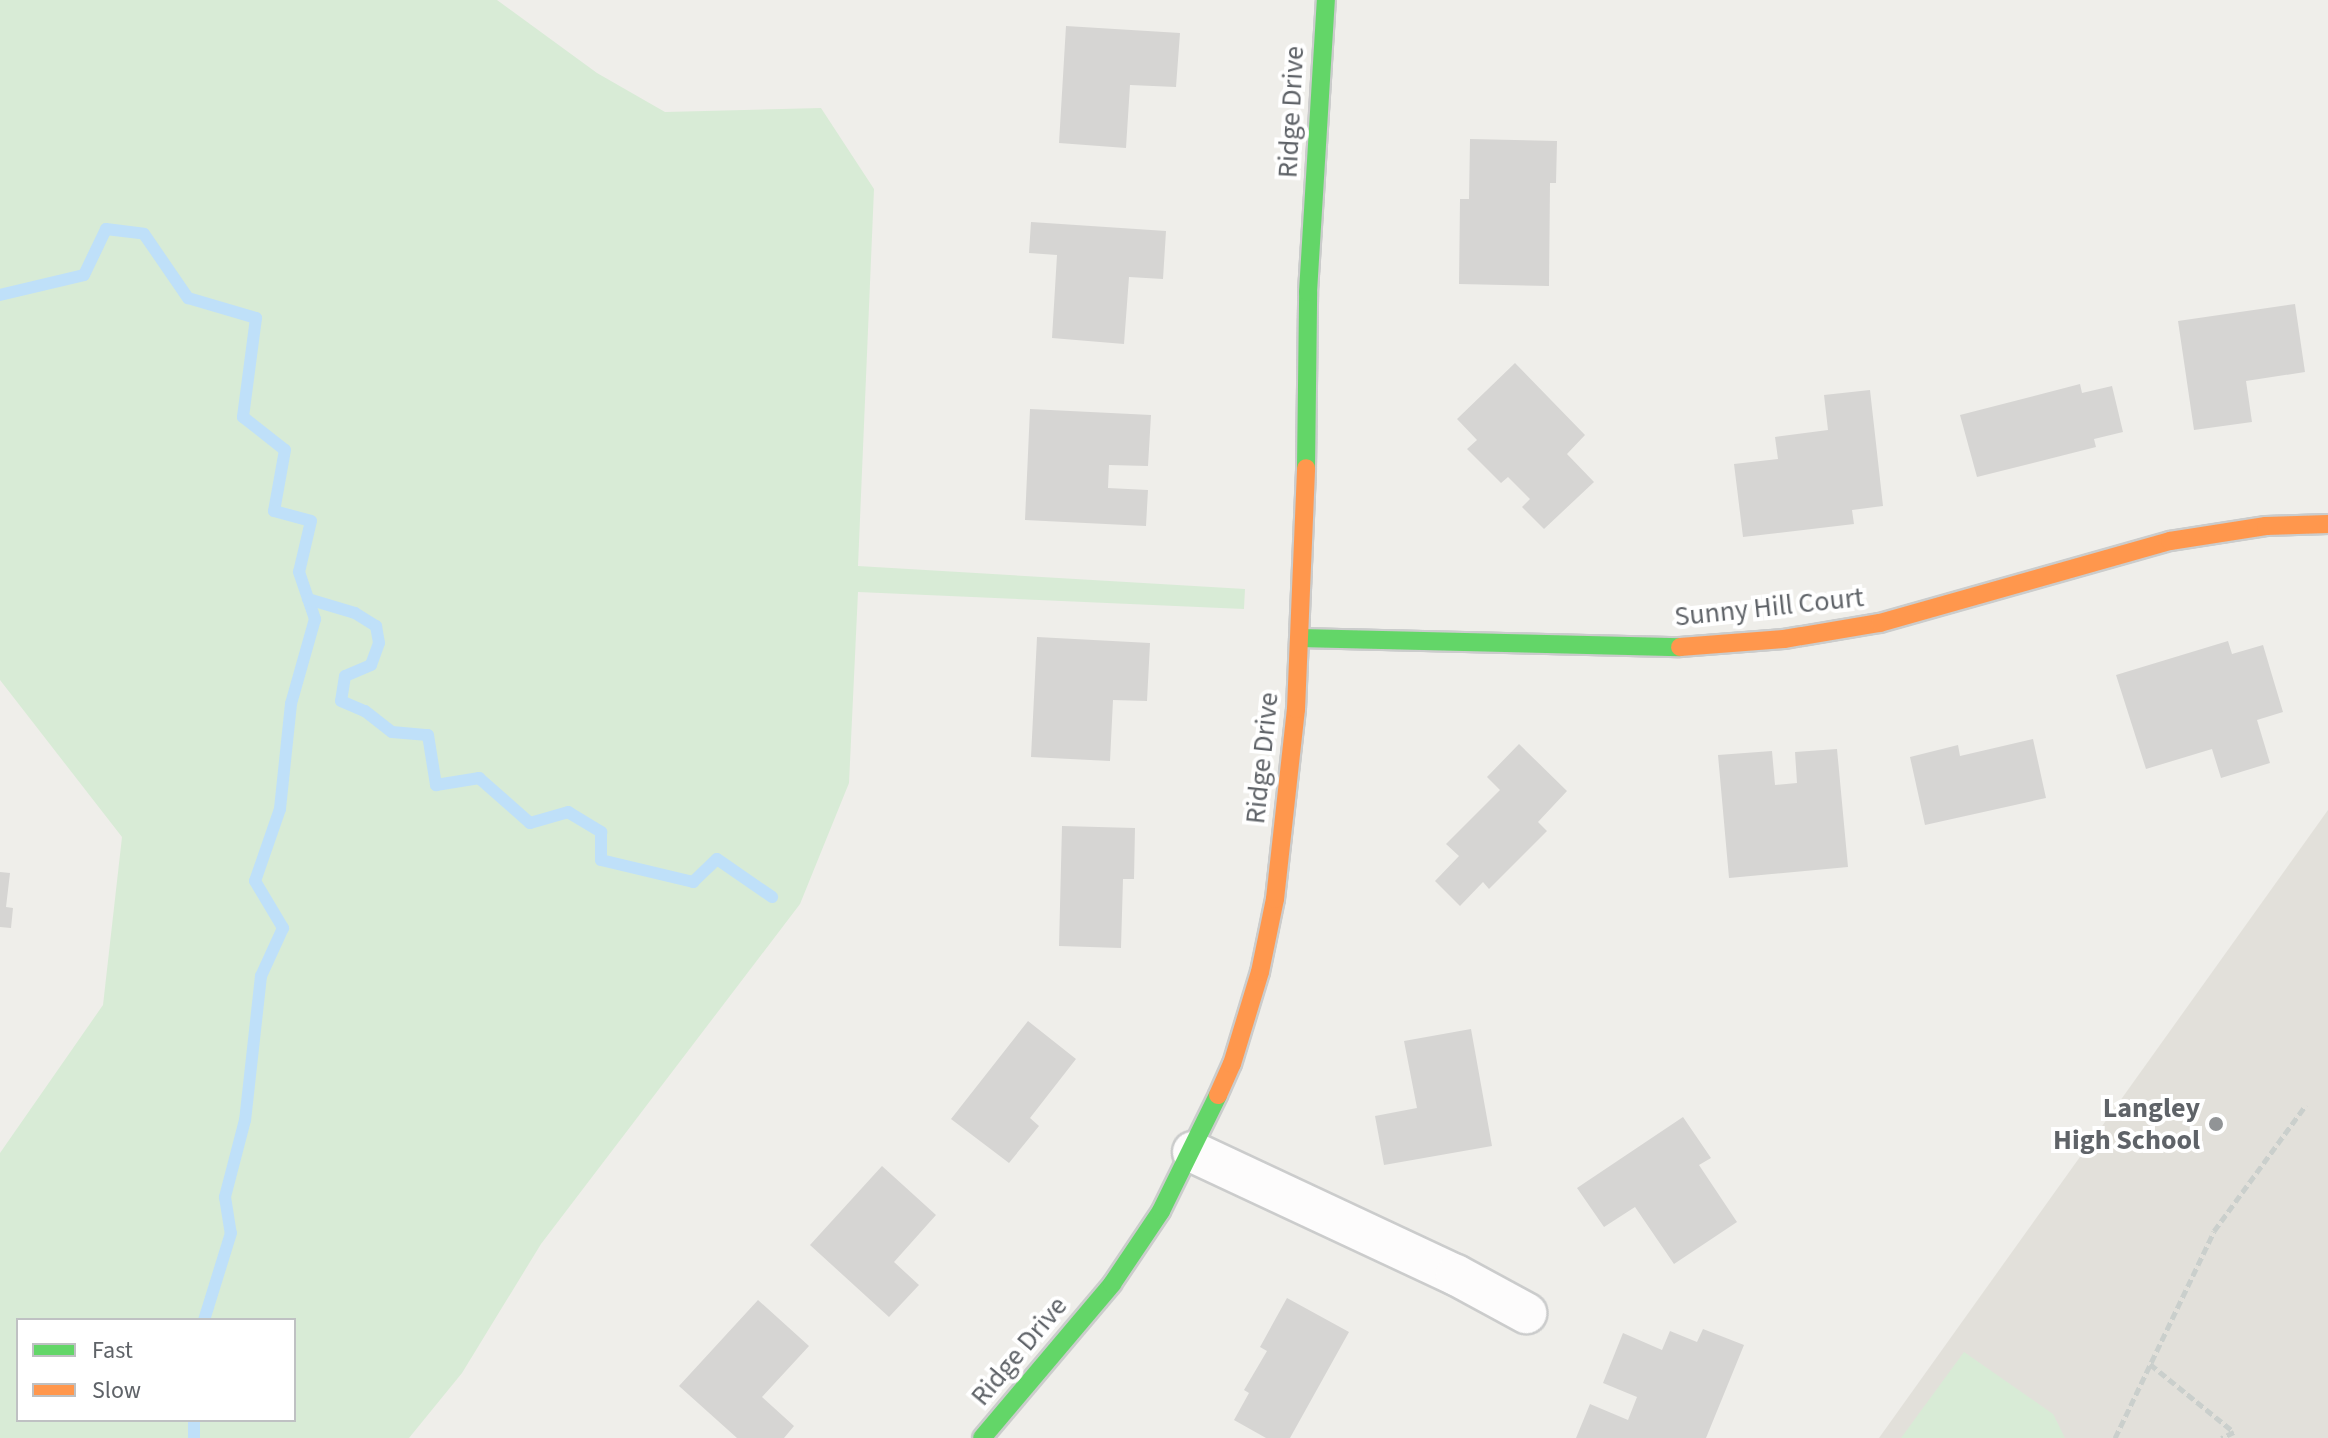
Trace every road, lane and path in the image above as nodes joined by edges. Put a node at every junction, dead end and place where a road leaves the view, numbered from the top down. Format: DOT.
graph roads {
  1 [pos="1326,0"];
  2 [pos="2328,524"];
  3 [pos="1300,638"];
  4 [pos="2306,1105"];
  5 [pos="1193,1152"];
  6 [pos="1526,1313"];
  7 [pos="2150,1364"];
  8 [pos="2234,1432"];
  9 [pos="982,1438"];
  10 [pos="2115,1438"];
  11 [pos="2221,1438"];
  12 [pos="2240,1438"];
  1 -- 3 [label="street, Ridge Drive"];
  2 -- 3 [label="street, Sunny Hill Court"];
  3 -- 5 [label="street, Ridge Drive"];
  4 -- 7 [label="path"];
  5 -- 6 [label="street"];
  5 -- 9 [label="street, Ridge Drive"];
  7 -- 8 [label="path"];
  7 -- 10 [label="path"];
  8 -- 11 [label="path"];
  8 -- 12 [label="path"];
}
